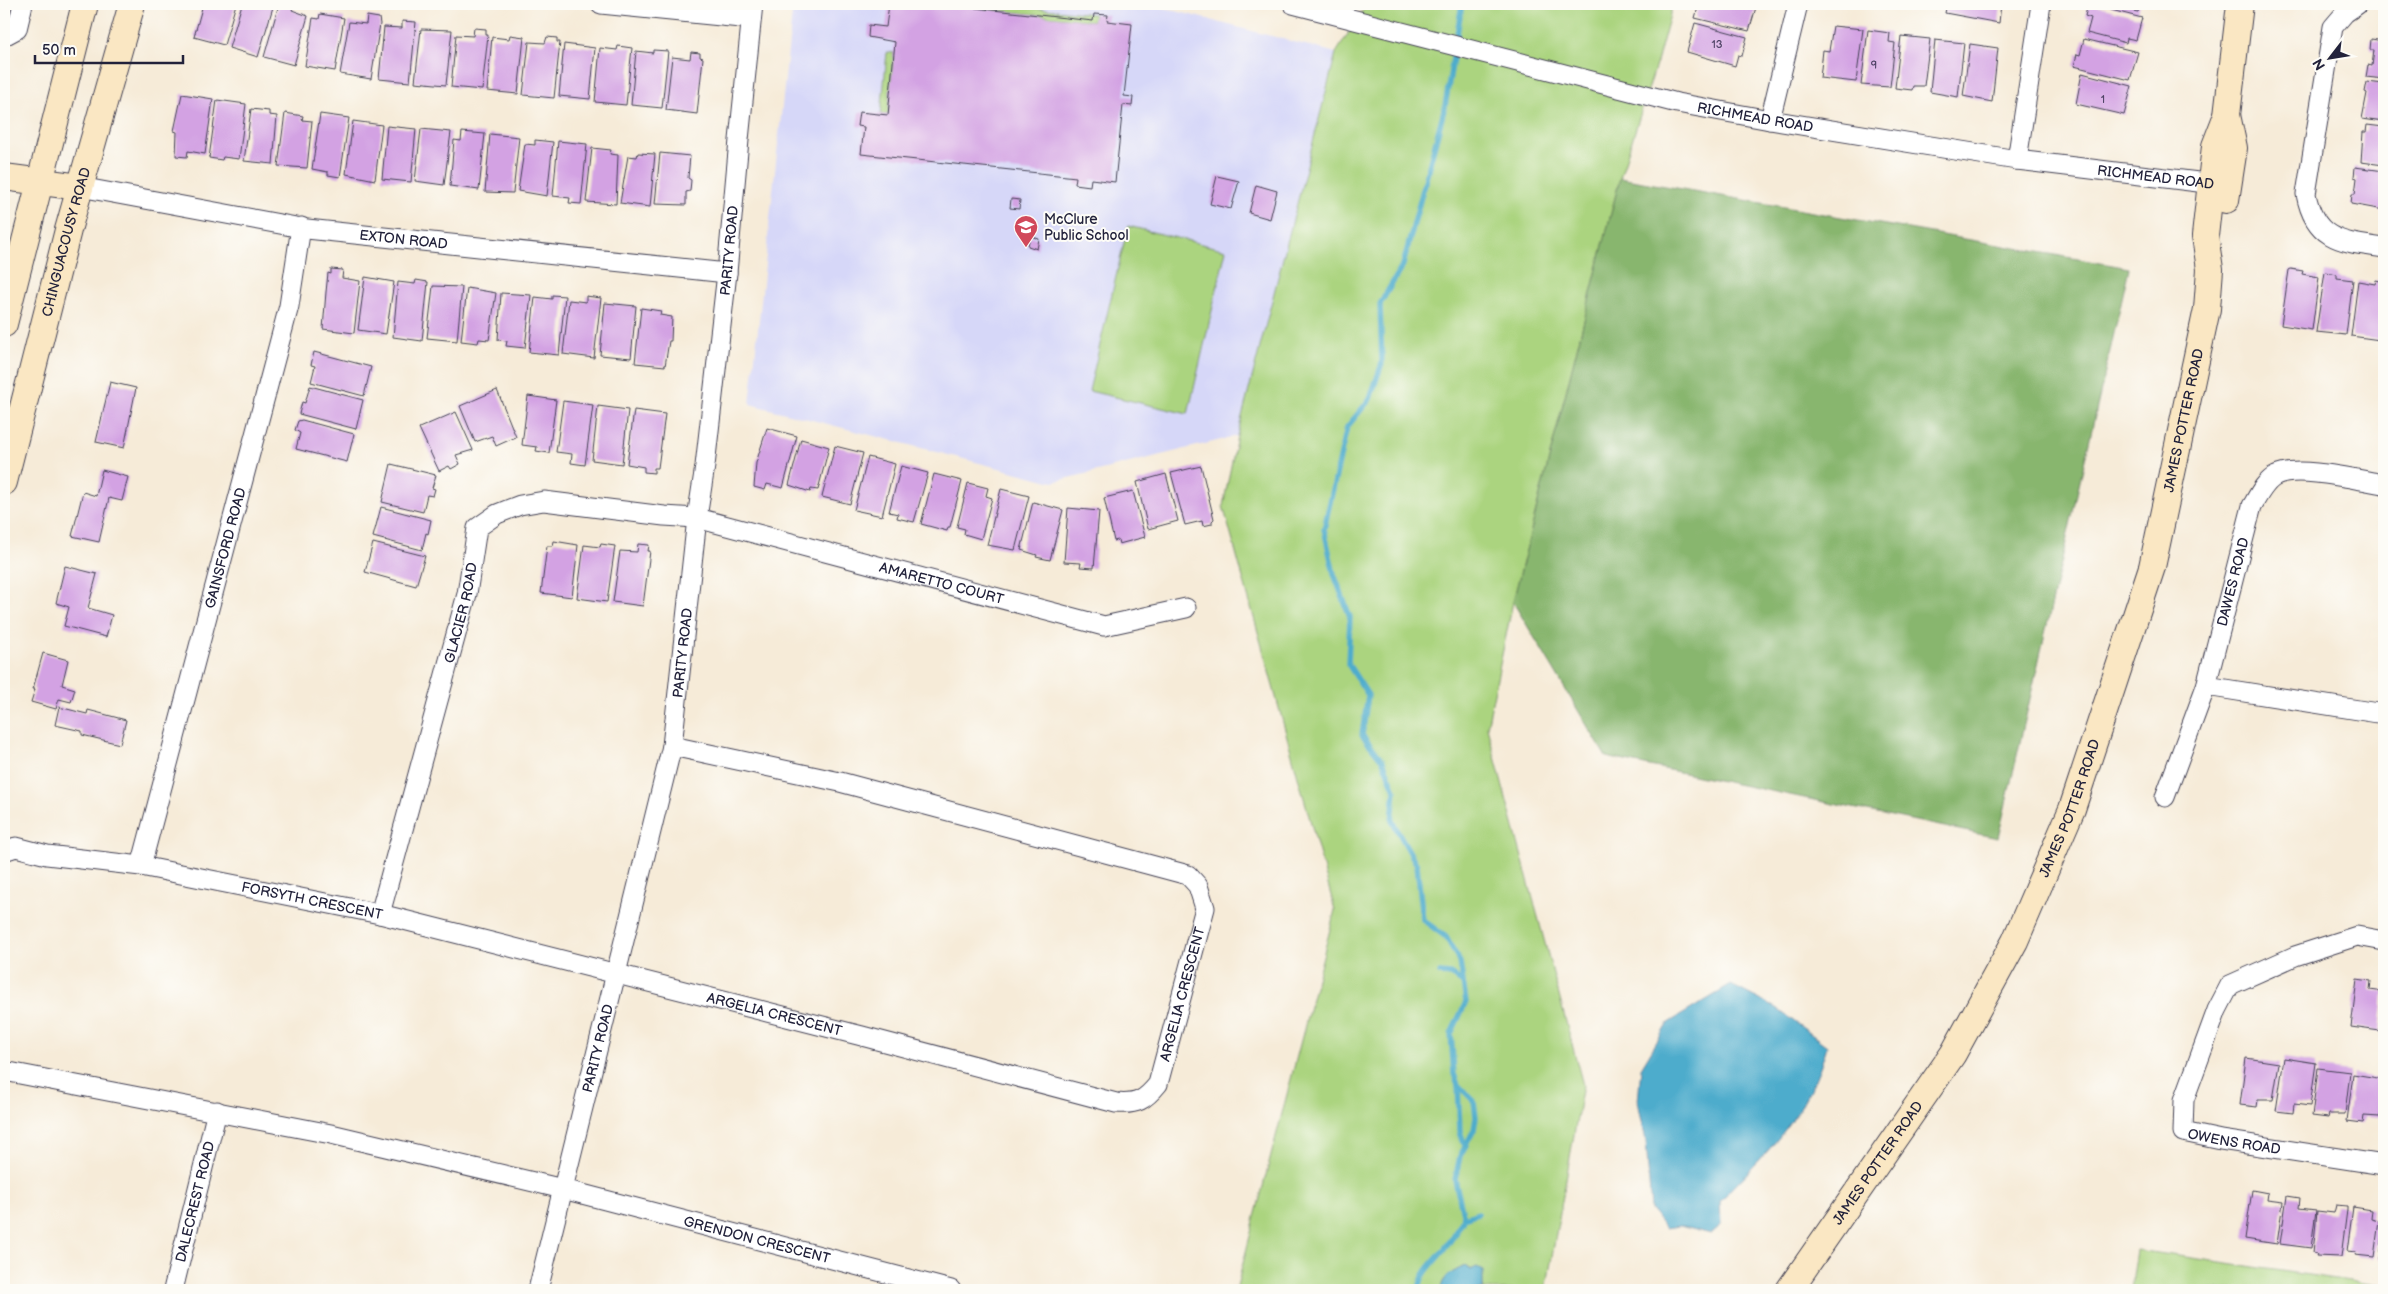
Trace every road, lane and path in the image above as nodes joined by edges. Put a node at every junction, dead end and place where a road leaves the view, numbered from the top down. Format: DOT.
graph roads {
  1 [pos="23,4"];
  2 [pos="85,4"];
  3 [pos="132,4"];
  4 [pos="601,4"];
  5 [pos="1293,4"];
  6 [pos="1798,4"];
  7 [pos="2040,4"];
  8 [pos="2240,4"];
  9 [pos="2358,4"];
  10 [pos="752,11"];
  11 [pos="4,36"];
  12 [pos="1770,120"];
  13 [pos="2017,160"];
  14 [pos="4,177"];
  15 [pos="40,182"];
  16 [pos="2219,184"];
  17 [pos="80,187"];
  18 [pos="301,228"];
  19 [pos="2384,248"];
  20 [pos="728,273"];
  21 [pos="4,324"];
  22 [pos="4,482"];
  23 [pos="2384,484"];
  24 [pos="697,518"];
  25 [pos="1186,608"];
  26 [pos="2206,686"];
  27 [pos="2384,714"];
  28 [pos="672,746"];
  29 [pos="2165,797"];
  30 [pos="4,851"];
  31 [pos="141,866"];
  32 [pos="380,914"];
  33 [pos="2384,941"];
  34 [pos="616,973"];
  35 [pos="4,1071"];
  36 [pos="217,1111"];
  37 [pos="2384,1164"];
  38 [pos="563,1189"];
  39 [pos="173,1290"];
  40 [pos="538,1290"];
  41 [pos="951,1290"];
  42 [pos="1789,1290"];
  1 -- 11 [label="street"];
  2 -- 15 [label="main road"];
  3 -- 17 [label="main road, CHINGUACOUSY ROAD"];
  4 -- 10 [label="street"];
  5 -- 12 [label="street, RICHMEAD ROAD"];
  6 -- 12 [label="street"];
  7 -- 13 [label="street"];
  8 -- 16 [label="main road, JAMES POTTER ROAD"];
  9 -- 19 [label="street"];
  10 -- 20 [label="street, PARITY ROAD"];
  12 -- 13 [label="street, RICHMEAD ROAD"];
  13 -- 16 [label="street, RICHMEAD ROAD"];
  14 -- 15 [label="main road"];
  15 -- 17 [label="main road"];
  15 -- 21 [label="main road"];
  16 -- 42 [label="main road, JAMES POTTER ROAD"];
  17 -- 18 [label="street, EXTON ROAD"];
  17 -- 22 [label="main road, CHINGUACOUSY ROAD"];
  18 -- 20 [label="street, EXTON ROAD"];
  18 -- 31 [label="street, GAINSFORD ROAD"];
  20 -- 24 [label="street, PARITY ROAD"];
  23 -- 26 [label="street, DAWES ROAD"];
  24 -- 25 [label="street, AMARETTO COURT"];
  24 -- 28 [label="street, PARITY ROAD"];
  24 -- 32 [label="street, GLACIER ROAD"];
  26 -- 27 [label="street"];
  26 -- 29 [label="street, DAWES ROAD"];
  28 -- 34 [label="street, PARITY ROAD"];
  28 -- 34 [label="street, ARGELIA CRESCENT"];
  30 -- 31 [label="street, FORSYTH CRESCENT"];
  31 -- 32 [label="street, FORSYTH CRESCENT"];
  32 -- 34 [label="street, FORSYTH CRESCENT"];
  33 -- 37 [label="street, OWENS ROAD"];
  34 -- 38 [label="street, PARITY ROAD"];
  35 -- 36 [label="street"];
  36 -- 38 [label="street"];
  36 -- 39 [label="street, DALECREST ROAD"];
  38 -- 40 [label="street, PARITY ROAD"];
  38 -- 41 [label="street, GRENDON CRESCENT"];
}
